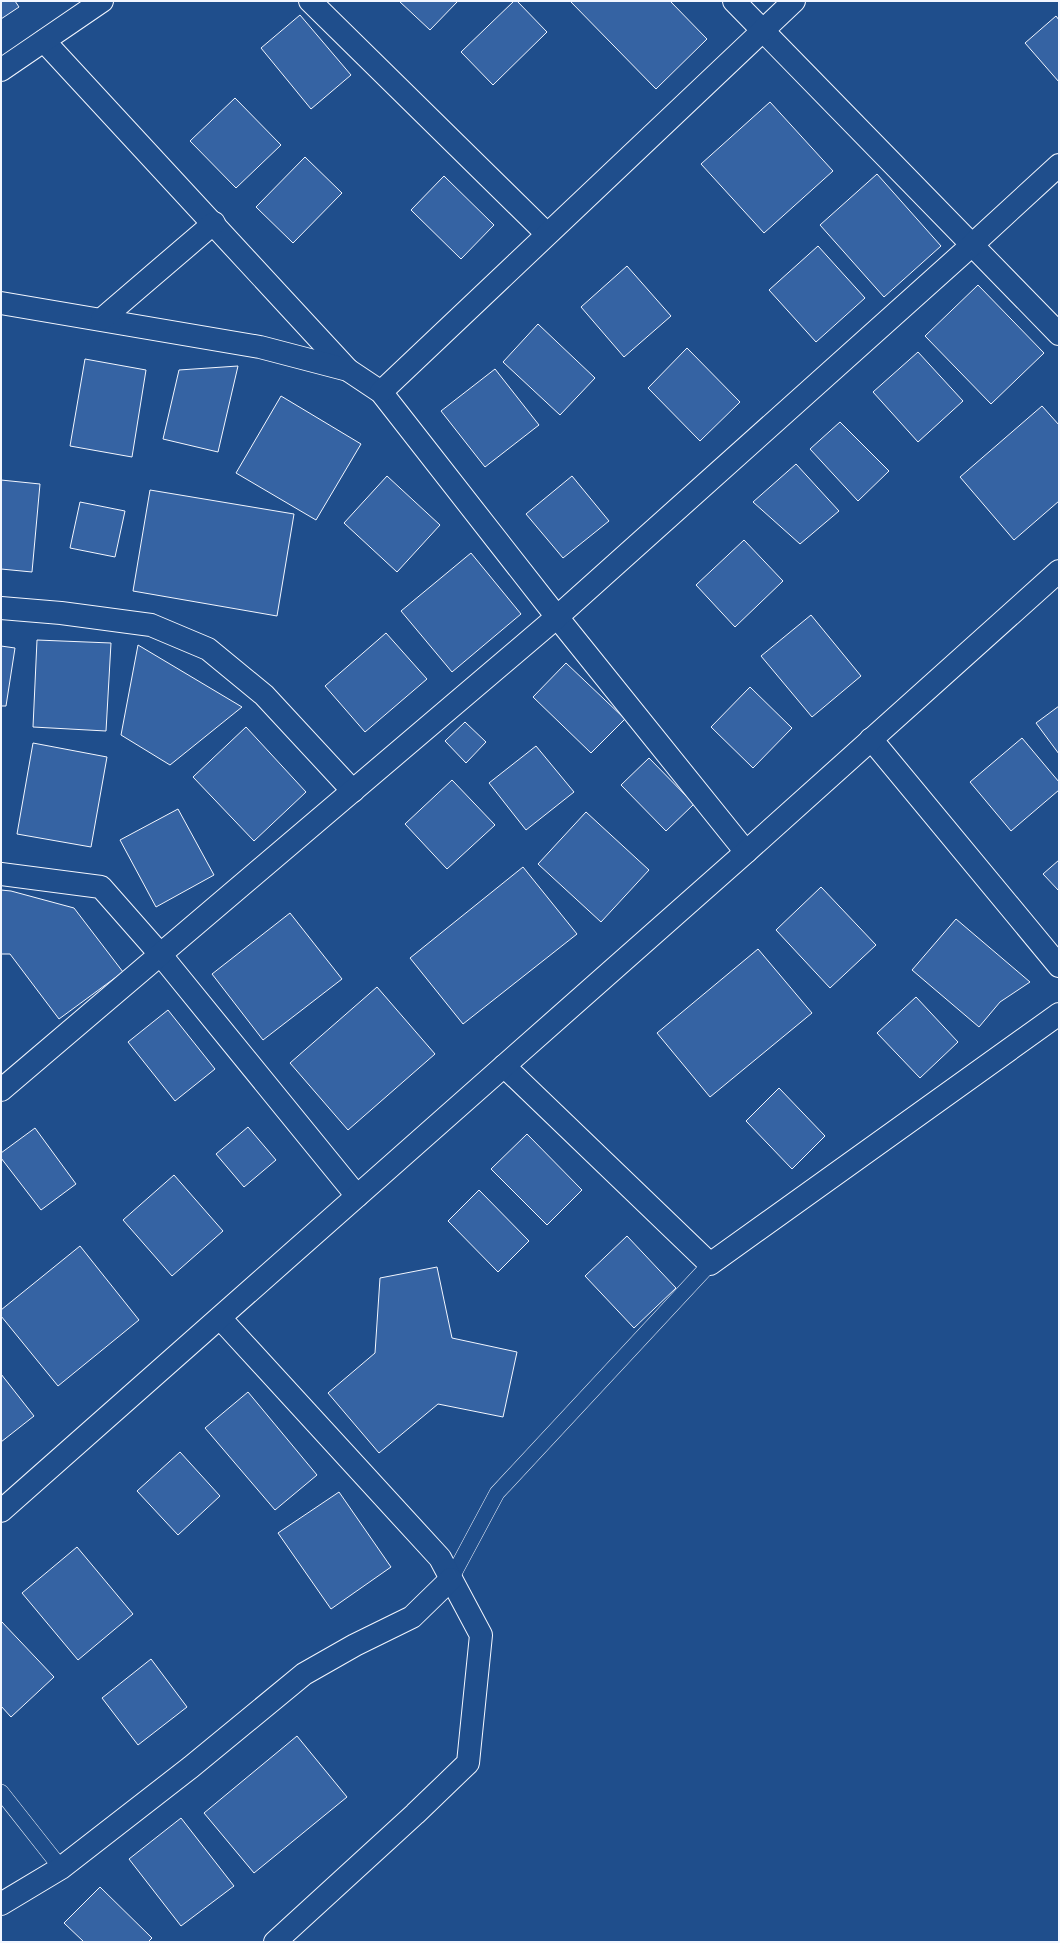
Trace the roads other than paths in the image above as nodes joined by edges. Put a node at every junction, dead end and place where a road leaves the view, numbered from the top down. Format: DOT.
graph roads {
  1 [pos="102,1"];
  2 [pos="310,1"];
  3 [pos="734,1"];
  4 [pos="794,1"];
  5 [pos="762,30"];
  6 [pos="44,41"];
  7 [pos="1,70"];
  8 [pos="1059,165"];
  9 [pos="214,223"];
  10 [pos="547,234"];
  11 [pos="972,245"];
  12 [pos="1,303"];
  13 [pos="102,319"];
  14 [pos="1059,334"];
  15 [pos="348,370"];
  16 [pos="381,392"];
  17 [pos="1059,571"];
  18 [pos="1,608"];
  19 [pos="557,617"];
  20 [pos="871,739"];
  21 [pos="353,791"];
  22 [pos="746,852"];
  23 [pos="1,874"];
  24 [pos="160,954"];
  25 [pos="1059,966"];
  26 [pos="1059,1014"];
  27 [pos="504,1066"];
  28 [pos="1,1090"];
  29 [pos="357,1196"];
  30 [pos="710,1264"];
  31 [pos="220,1318"];
  32 [pos="1,1511"];
  33 [pos="451,1579"];
  34 [pos="1,1792"];
  35 [pos="61,1868"];
  36 [pos="1,1904"];
  37 [pos="275,1942"];
  1 -- 6 [label="street"];
  2 -- 10 [label="street"];
  3 -- 5 [label="street"];
  4 -- 5 [label="street"];
  5 -- 10 [label="street"];
  5 -- 11 [label="street"];
  6 -- 7 [label="street"];
  6 -- 9 [label="street"];
  8 -- 11 [label="street"];
  9 -- 13 [label="street"];
  9 -- 15 [label="street"];
  10 -- 16 [label="street"];
  11 -- 14 [label="street"];
  11 -- 19 [label="street"];
  12 -- 13 [label="street"];
  13 -- 15 [label="street"];
  15 -- 16 [label="street"];
  16 -- 19 [label="street"];
  17 -- 20 [label="street"];
  18 -- 21 [label="street"];
  19 -- 21 [label="street"];
  19 -- 22 [label="street"];
  20 -- 22 [label="street"];
  20 -- 25 [label="street"];
  21 -- 24 [label="street"];
  22 -- 27 [label="street"];
  23 -- 24 [label="street"];
  24 -- 28 [label="street"];
  24 -- 29 [label="street"];
  26 -- 30 [label="street"];
  27 -- 29 [label="street"];
  27 -- 30 [label="street"];
  29 -- 31 [label="street"];
  30 -- 33 [label="lane"];
  31 -- 32 [label="street"];
  31 -- 33 [label="street"];
  33 -- 35 [label="street"];
  33 -- 37 [label="street"];
  34 -- 35 [label="lane"];
  35 -- 36 [label="street"];
}
